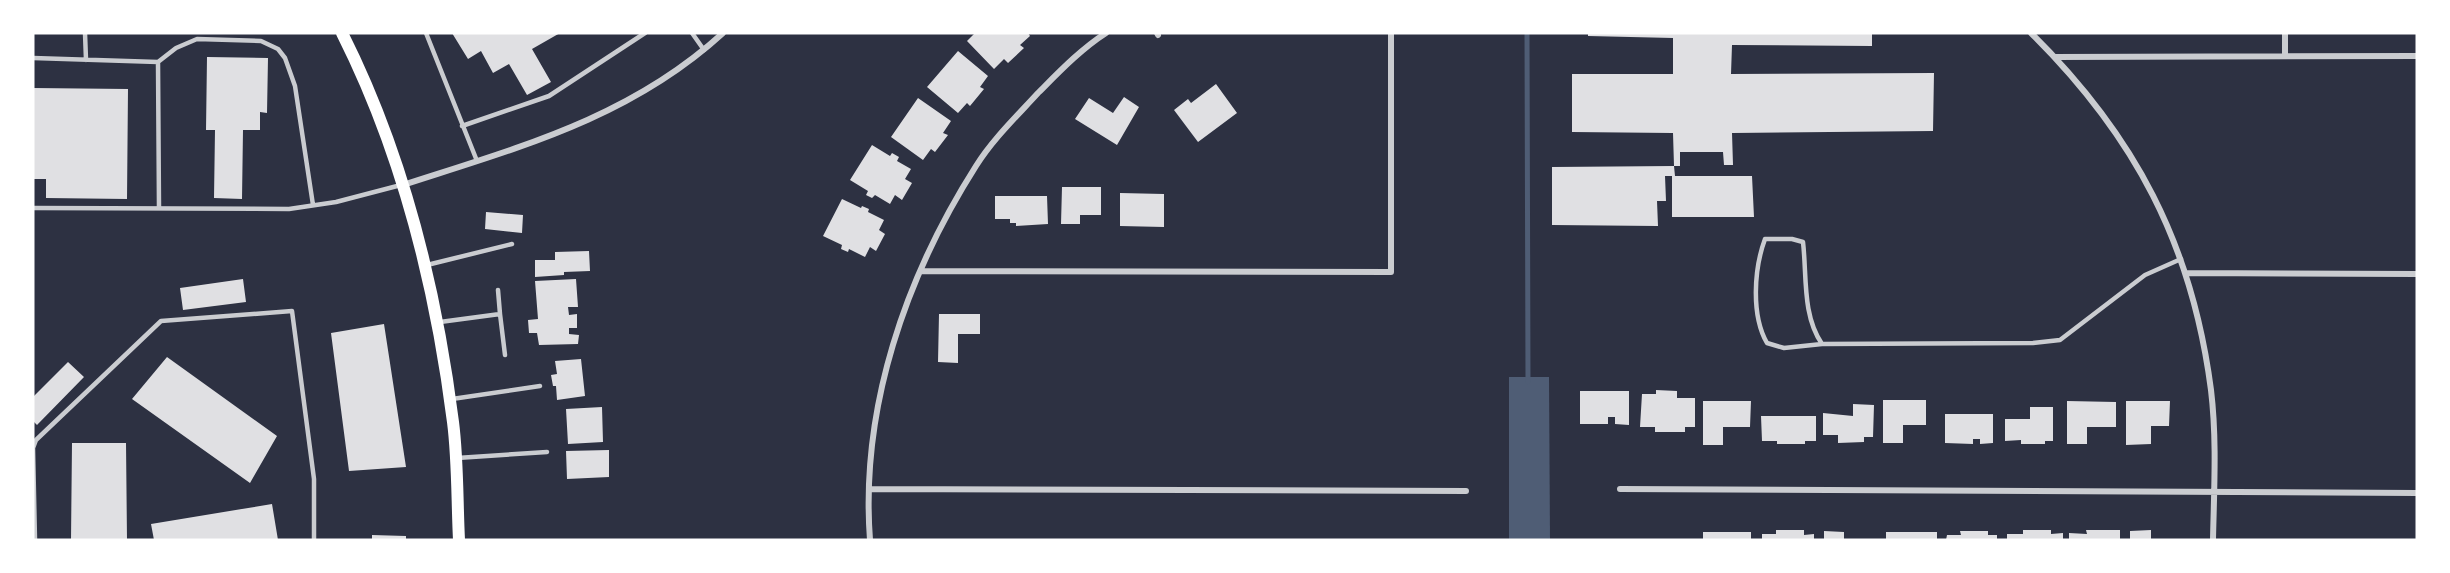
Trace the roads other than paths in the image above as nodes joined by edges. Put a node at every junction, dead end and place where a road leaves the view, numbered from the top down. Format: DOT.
graph roads {
  1 [pos="85,33"];
  2 [pos="342,33"];
  3 [pos="426,33"];
  4 [pos="645,33"];
  5 [pos="692,33"];
  6 [pos="723,33"];
  7 [pos="1106,33"];
  8 [pos="1391,33"];
  9 [pos="2031,33"];
  10 [pos="2285,33"];
  11 [pos="196,36"];
  12 [pos="704,50"];
  13 [pos="2285,56"];
  14 [pos="2417,56"];
  15 [pos="2055,57"];
  16 [pos="33,58"];
  17 [pos="86,60"];
  18 [pos="158,62"];
  19 [pos="462,126"];
  20 [pos="477,161"];
  21 [pos="404,185"];
  22 [pos="313,206"];
  23 [pos="33,208"];
  24 [pos="159,208"];
  25 [pos="512,244"];
  26 [pos="2181,259"];
  27 [pos="424,266"];
  28 [pos="921,271"];
  29 [pos="2186,273"];
  30 [pos="2417,273"];
  31 [pos="498,290"];
  32 [pos="500,314"];
  33 [pos="437,323"];
  34 [pos="1822,344"];
  35 [pos="505,355"];
  36 [pos="540,386"];
  37 [pos="449,399"];
  38 [pos="547,452"];
  39 [pos="455,458"];
  40 [pos="870,489"];
  41 [pos="1620,489"];
  42 [pos="1466,491"];
  43 [pos="2214,492"];
  44 [pos="2417,493"];
  45 [pos="35,540"];
  46 [pos="314,540"];
  47 [pos="459,540"];
  48 [pos="870,540"];
  49 [pos="2213,540"];
  1 -- 17 [label="lane"];
  2 -- 21 [label="main road"];
  3 -- 19 [label="lane"];
  4 -- 19 [label="lane"];
  5 -- 12 [label="lane"];
  6 -- 12 [label="street"];
  7 -- 28 [label="street"];
  8 -- 28 [label="street"];
  9 -- 15 [label="street"];
  10 -- 13 [label="street"];
  11 -- 18 [label="lane"];
  11 -- 22 [label="lane"];
  12 -- 20 [label="street"];
  13 -- 14 [label="street"];
  13 -- 15 [label="street"];
  15 -- 26 [label="street"];
  16 -- 17 [label="lane"];
  17 -- 18 [label="lane"];
  18 -- 24 [label="lane"];
  19 -- 20 [label="lane"];
  20 -- 21 [label="street"];
  21 -- 22 [label="lane"];
  21 -- 27 [label="main road"];
  22 -- 24 [label="lane"];
  23 -- 24 [label="lane"];
  25 -- 27 [label="lane"];
  26 -- 29 [label="street"];
  26 -- 34 [label="lane"];
  27 -- 33 [label="main road"];
  28 -- 40 [label="street"];
  29 -- 30 [label="street"];
  29 -- 43 [label="street"];
  31 -- 32 [label="lane"];
  32 -- 33 [label="lane"];
  32 -- 35 [label="lane"];
  33 -- 37 [label="main road"];
  34 -- 34 [label="lane"];
  36 -- 37 [label="lane"];
  37 -- 39 [label="main road"];
  38 -- 39 [label="lane"];
  39 -- 47 [label="main road"];
  40 -- 42 [label="street"];
  40 -- 48 [label="street"];
  41 -- 43 [label="street"];
  43 -- 44 [label="street"];
  43 -- 49 [label="street"];
  45 -- 46 [label="lane"];
}
